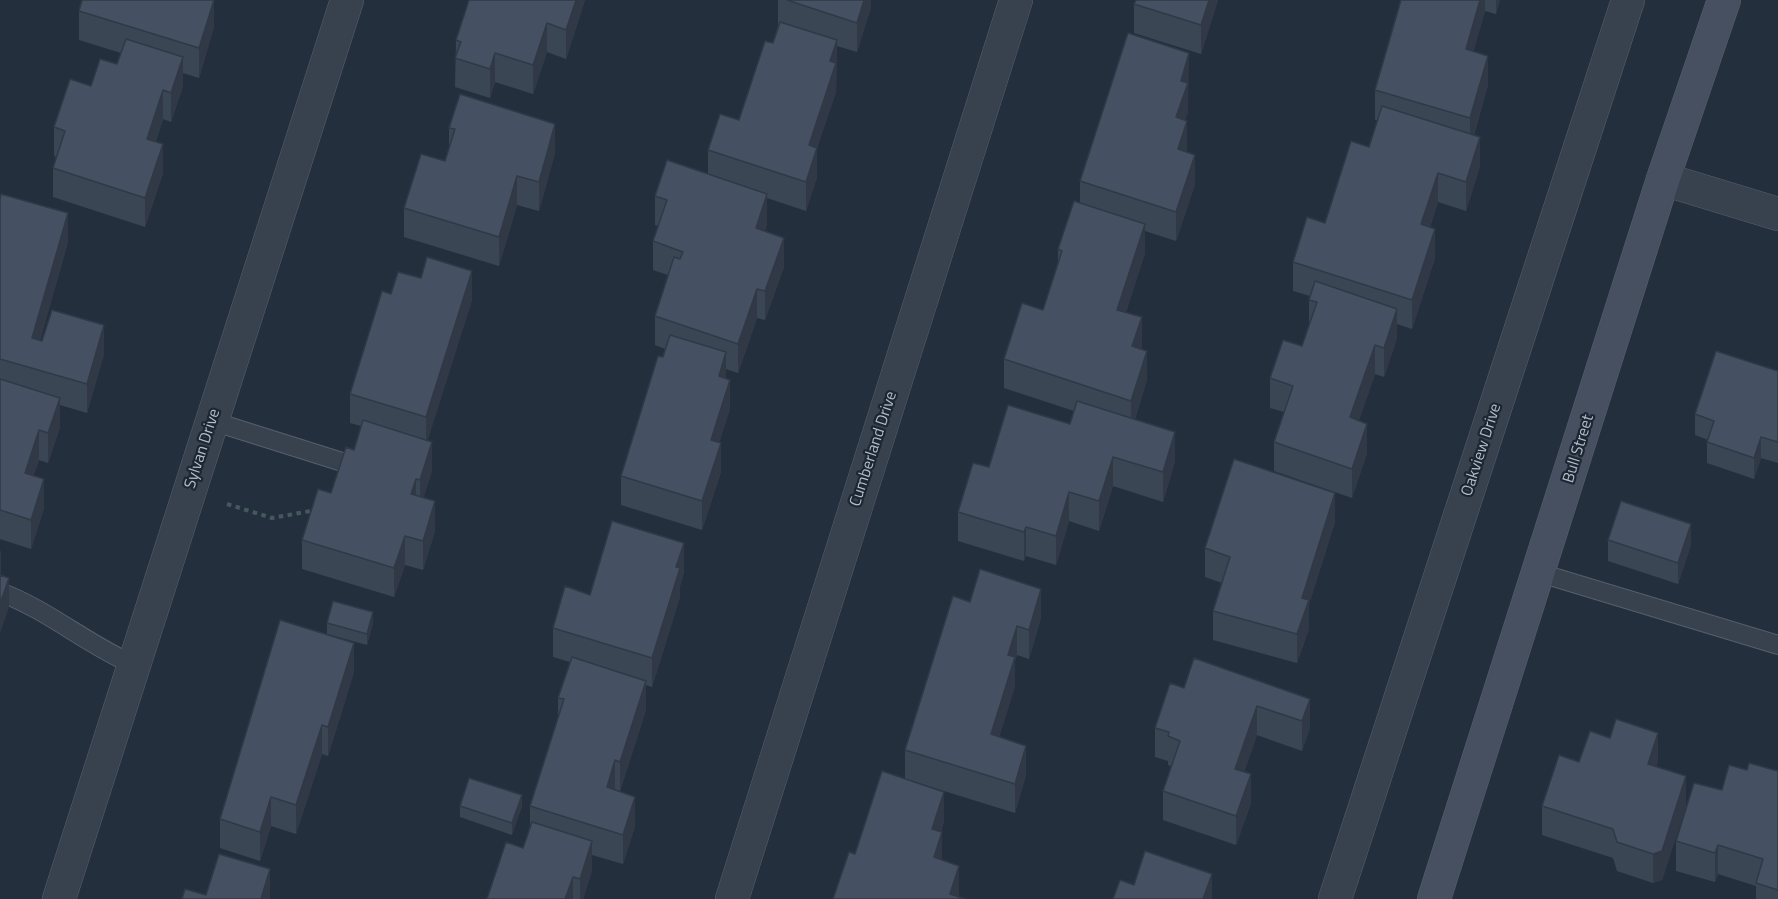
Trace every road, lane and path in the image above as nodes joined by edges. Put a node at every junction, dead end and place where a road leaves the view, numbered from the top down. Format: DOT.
graph roads {
  1 [pos="347,0"];
  2 [pos="1016,0"];
  3 [pos="1628,0"];
  4 [pos="1724,0"];
  5 [pos="1664,179"];
  6 [pos="1778,214"];
  7 [pos="212,421"];
  8 [pos="358,467"];
  9 [pos="189,493"];
  10 [pos="319,510"];
  11 [pos="1540,573"];
  12 [pos="0,592"];
  13 [pos="1778,645"];
  14 [pos="134,665"];
  15 [pos="59,899"];
  16 [pos="732,899"];
  17 [pos="1335,899"];
  18 [pos="1434,899"];
  1 -- 7 [label="street, Sylvan Drive"];
  2 -- 16 [label="street, Cumberland Drive"];
  3 -- 17 [label="street, Oakview Drive"];
  4 -- 5 [label="street, Bull Street"];
  5 -- 6 [label="street"];
  5 -- 11 [label="street, Bull Street"];
  7 -- 8 [label="lane"];
  7 -- 9 [label="street, Sylvan Drive"];
  9 -- 10 [label="path"];
  9 -- 14 [label="street, Sylvan Drive"];
  11 -- 13 [label="lane"];
  11 -- 18 [label="street, Bull Street"];
  12 -- 14 [label="lane"];
  14 -- 15 [label="street, Sylvan Drive"];
}
